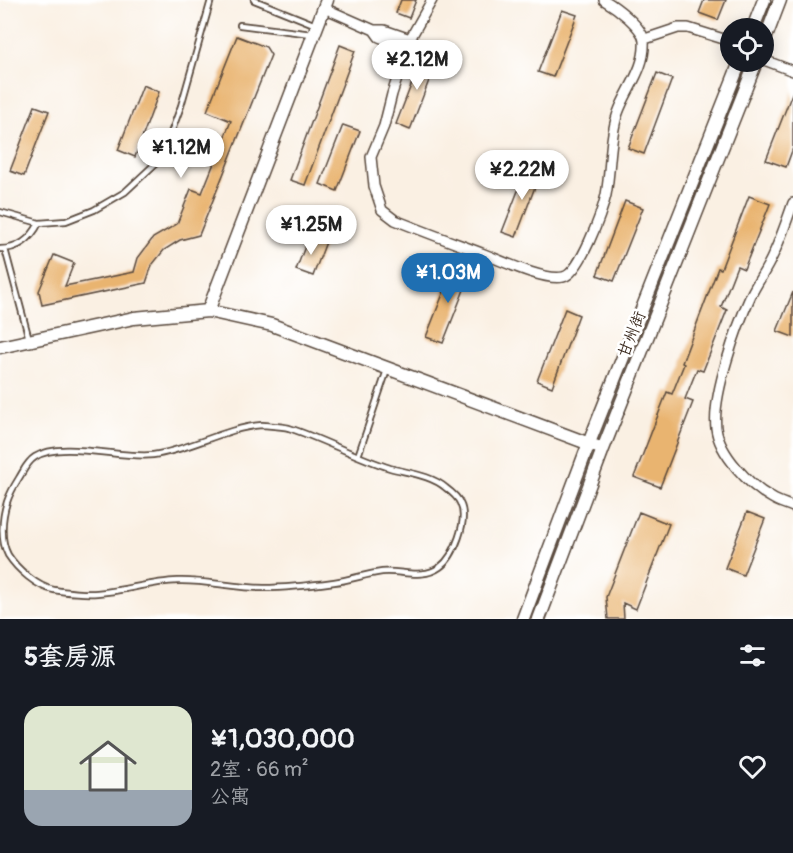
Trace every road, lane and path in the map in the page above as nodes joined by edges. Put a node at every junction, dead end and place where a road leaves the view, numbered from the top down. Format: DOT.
graph roads {
  1 [pos="211,0"];
  2 [pos="254,0"];
  3 [pos="432,0"];
  4 [pos="604,0"];
  5 [pos="764,0"];
  6 [pos="780,0"];
  7 [pos="326,4"];
  8 [pos="757,18"];
  9 [pos="773,18"];
  10 [pos="240,25"];
  11 [pos="316,30"];
  12 [pos="720,38"];
  13 [pos="645,39"];
  14 [pos="409,44"];
  15 [pos="774,64"];
  16 [pos="793,71"];
  17 [pos="736,72"];
  18 [pos="752,72"];
  19 [pos="793,203"];
  20 [pos="0,212"];
  21 [pos="39,223"];
  22 [pos="3,249"];
  23 [pos="208,310"];
  24 [pos="29,341"];
  25 [pos="0,347"];
  26 [pos="387,368"];
  27 [pos="589,443"];
  28 [pos="603,449"];
  29 [pos="358,456"];
  30 [pos="793,507"];
  31 [pos="523,619"];
  32 [pos="539,619"];
  1 -- 21 [label="lane"];
  2 -- 11 [label="lane"];
  3 -- 14 [label="street"];
  4 -- 13 [label="street"];
  5 -- 8 [label="street"];
  6 -- 9 [label="street"];
  7 -- 11 [label="street"];
  7 -- 14 [label="street"];
  10 -- 11 [label="lane"];
  11 -- 23 [label="street"];
  12 -- 13 [label="street"];
  13 -- 14 [label="street"];
  15 -- 16 [label="street"];
  17 -- 27 [label="street, 甘州街"];
  18 -- 28 [label="street, 甘州街"];
  19 -- 30 [label="street"];
  20 -- 21 [label="lane"];
  21 -- 22 [label="lane"];
  22 -- 24 [label="lane"];
  23 -- 24 [label="street"];
  23 -- 26 [label="street"];
  24 -- 25 [label="street"];
  26 -- 27 [label="street"];
  26 -- 29 [label="lane"];
  27 -- 28 [label="street"];
  27 -- 31 [label="street, 甘州街"];
  28 -- 32 [label="street, 甘州街"];
  29 -- 29 [label="lane"];
}
